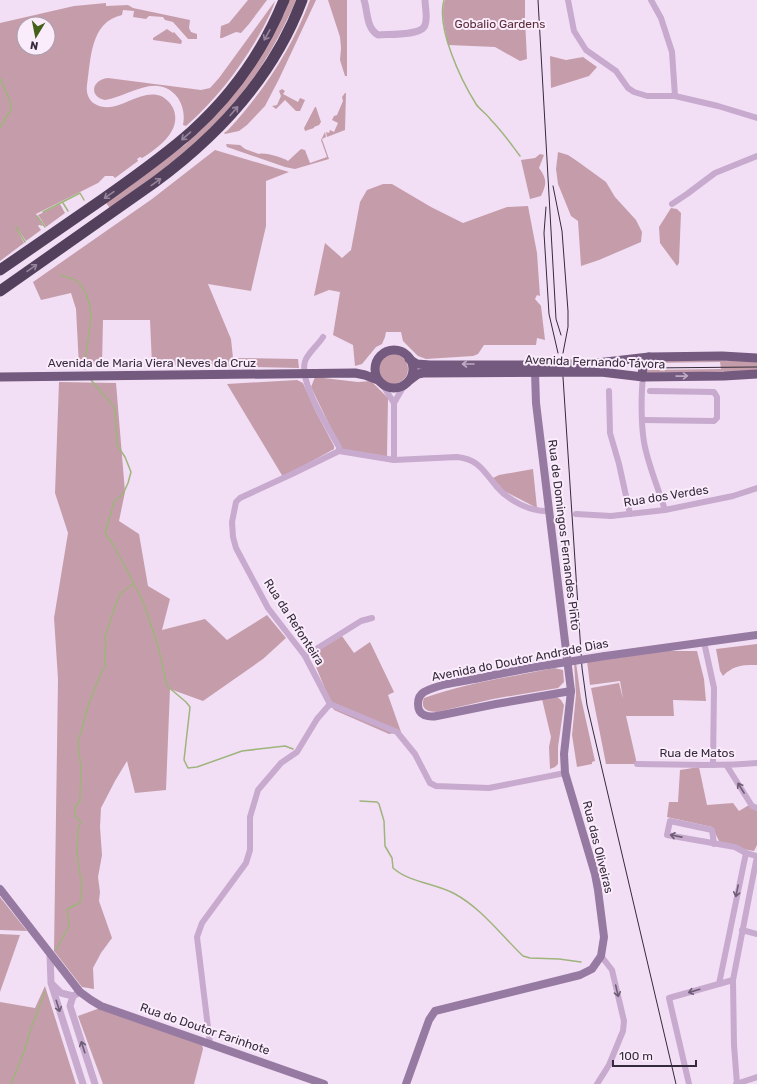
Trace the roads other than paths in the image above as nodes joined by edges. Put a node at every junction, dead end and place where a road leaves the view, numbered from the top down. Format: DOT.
graph roads {
  1 [pos="284,0"];
  2 [pos="302,0"];
  3 [pos="364,0"];
  4 [pos="425,0"];
  5 [pos="568,0"];
  6 [pos="651,0"];
  7 [pos="675,96"];
  8 [pos="757,109"];
  9 [pos="750,115"];
  10 [pos="757,118"];
  11 [pos="757,156"];
  12 [pos="672,204"];
  13 [pos="0,270"];
  14 [pos="0,290"];
  15 [pos="323,337"];
  16 [pos="649,357"];
  17 [pos="757,358"];
  18 [pos="409,359"];
  19 [pos="376,362"];
  20 [pos="535,368"];
  21 [pos="304,374"];
  22 [pos="355,374"];
  23 [pos="757,374"];
  24 [pos="0,377"];
  25 [pos="643,377"];
  26 [pos="380,382"];
  27 [pos="408,382"];
  28 [pos="610,391"];
  29 [pos="650,391"];
  30 [pos="394,403"];
  31 [pos="642,420"];
  32 [pos="339,451"];
  33 [pos="394,460"];
  34 [pos="757,488"];
  35 [pos="665,510"];
  36 [pos="549,511"];
  37 [pos="576,514"];
  38 [pos="630,514"];
  39 [pos="372,618"];
  40 [pos="754,635"];
  41 [pos="704,642"];
  42 [pos="305,656"];
  43 [pos="571,691"];
  44 [pos="330,704"];
  45 [pos="757,763"];
  46 [pos="637,764"];
  47 [pos="713,765"];
  48 [pos="727,766"];
  49 [pos="566,773"];
  50 [pos="757,808"];
  51 [pos="714,844"];
  52 [pos="746,853"];
  53 [pos="757,856"];
  54 [pos="756,866"];
  55 [pos="742,872"];
  56 [pos="754,874"];
  57 [pos="0,889"];
  58 [pos="742,930"];
  59 [pos="757,934"];
  60 [pos="50,954"];
  61 [pos="601,956"];
  62 [pos="733,980"];
  63 [pos="51,983"];
  64 [pos="719,984"];
  65 [pos="80,992"];
  66 [pos="73,996"];
  67 [pos="210,1044"];
  68 [pos="757,1077"];
  69 [pos="83,1084"];
  70 [pos="95,1084"];
  71 [pos="324,1084"];
  72 [pos="406,1084"];
  73 [pos="597,1084"];
  74 [pos="689,1084"];
  75 [pos="737,1084"];
  1 -- 13 [label="highway, one-way"];
  14 -- 2 [label="highway, one-way"];
  3 -- 4 [label="street"];
  5 -- 7 [label="street"];
  6 -- 7 [label="street"];
  7 -- 9 [label="street"];
  8 -- 9 [label="street"];
  9 -- 10 [label="street"];
  11 -- 12 [label="street"];
  15 -- 21 [label="street"];
  16 -- 17 [label="main road, Avenida Fernando Távora"];
  16 -- 20 [label="main road, Avenida Fernando Távora"];
  16 -- 25 [label="main road"];
  18 -- 19 [label="main road"];
  20 -- 18 [label="main road, Avenida Fernando Távora, one-way"];
  18 -- 27 [label="main road"];
  19 -- 22 [label="main road"];
  19 -- 26 [label="main road"];
  20 -- 25 [label="main road, Avenida Fernando Távora"];
  20 -- 27 [label="main road, Avenida Fernando Távora"];
  20 -- 36 [label="main road, Rua de Domingos Fernandes Pinto"];
  21 -- 22 [label="main road"];
  21 -- 24 [label="main road, Avenida de Maria Viera Neves da Cruz"];
  21 -- 32 [label="street"];
  22 -- 26 [label="main road"];
  25 -- 23 [label="main road, Avenida Fernando Távora, one-way"];
  25 -- 31 [label="street"];
  26 -- 27 [label="main road"];
  26 -- 30 [label="street"];
  27 -- 30 [label="street"];
  28 -- 38 [label="street"];
  29 -- 31 [label="street"];
  30 -- 33 [label="street"];
  31 -- 35 [label="street"];
  32 -- 33 [label="street"];
  32 -- 42 [label="street, Rua da Refonteira"];
  33 -- 36 [label="street"];
  34 -- 35 [label="street, Rua dos Verdes"];
  35 -- 38 [label="street, Rua dos Verdes"];
  36 -- 43 [label="main road, Rua de Domingos Fernandes Pinto"];
  37 -- 38 [label="street, Rua dos Verdes"];
  39 -- 42 [label="street"];
  40 -- 41 [label="main road, Avenida do Doutor Andrade Dias"];
  41 -- 43 [label="main road, Avenida do Doutor Andrade Dias, bridge"];
  41 -- 47 [label="street"];
  42 -- 44 [label="street, Rua da Refonteira"];
  43 -- 49 [label="main road, Rua de Domingos Fernandes Pinto"];
  44 -- 49 [label="street"];
  44 -- 67 [label="street"];
  45 -- 48 [label="street, Rua de Matos"];
  46 -- 47 [label="street, Rua de Matos"];
  47 -- 48 [label="street, Rua de Matos"];
  50 -- 48 [label="street, one-way"];
  49 -- 61 [label="main road, Rua das Oliveiras"];
  51 -- 51 [label="street, one-way"];
  51 -- 52 [label="street"];
  52 -- 53 [label="street"];
  52 -- 55 [label="street"];
  53 -- 54 [label="street"];
  54 -- 56 [label="street"];
  55 -- 56 [label="street"];
  55 -- 64 [label="street, one-way"];
  56 -- 58 [label="street"];
  57 -- 60 [label="main road, Rua do Doutor Farinhote"];
  58 -- 59 [label="street"];
  58 -- 62 [label="street"];
  60 -- 63 [label="street"];
  60 -- 65 [label="main road, Rua do Doutor Farinhote"];
  61 -- 72 [label="main road"];
  61 -- 73 [label="street, one-way"];
  62 -- 64 [label="street"];
  62 -- 75 [label="street"];
  63 -- 66 [label="street"];
  63 -- 69 [label="street, one-way"];
  64 -- 74 [label="street, one-way"];
  65 -- 66 [label="street"];
  65 -- 67 [label="main road, Rua do Doutor Farinhote"];
  70 -- 66 [label="street, one-way"];
  67 -- 71 [label="main road, Rua do Doutor Farinhote"];
  68 -- 75 [label="street"];
}
